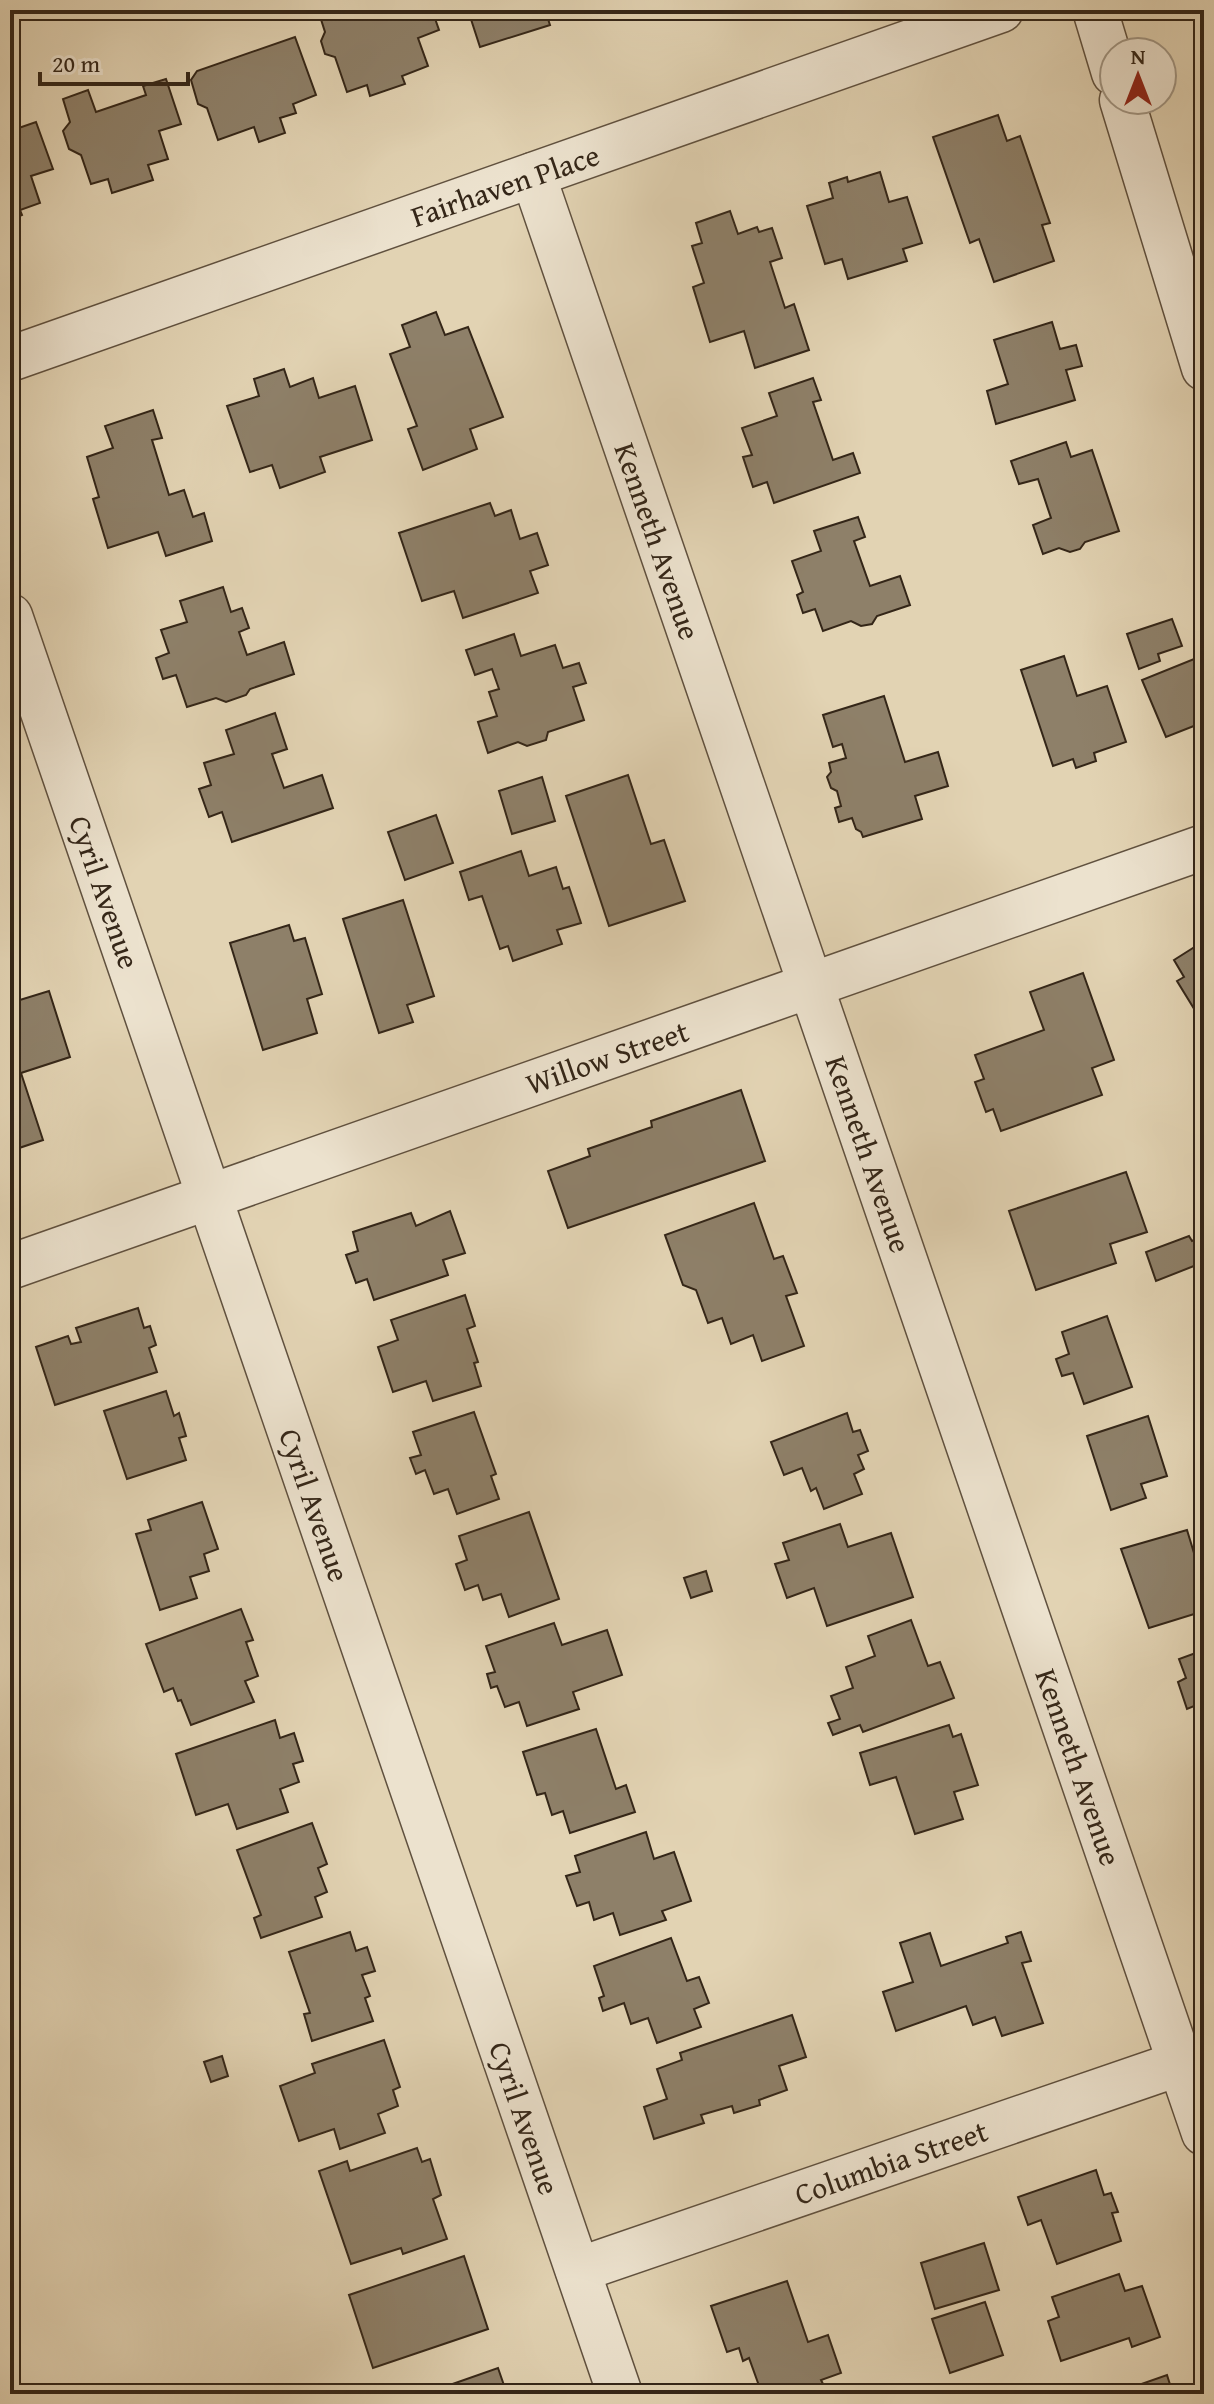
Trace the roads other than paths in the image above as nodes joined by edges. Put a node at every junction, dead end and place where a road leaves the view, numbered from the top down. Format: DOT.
graph roads {
  1 [pos="1001,10"];
  2 [pos="1095,10"];
  3 [pos="1103,36"];
  4 [pos="1127,116"];
  5 [pos="533,175"];
  6 [pos="10,359"];
  7 [pos="1204,368"];
  8 [pos="10,616"];
  9 [pos="1204,847"];
  10 [pos="810,986"];
  11 [pos="210,1198"];
  12 [pos="10,1267"];
  13 [pos="1192,2059"];
  14 [pos="1204,2133"];
  15 [pos="578,2270"];
  16 [pos="620,2394"];
  1 -- 5 [label="street, Fairhaven Place"];
  2 -- 3 [label="street"];
  4 -- 7 [label="street"];
  5 -- 6 [label="street, Fairhaven Place"];
  5 -- 10 [label="street, Kenneth Avenue"];
  8 -- 11 [label="street, Cyril Avenue"];
  9 -- 10 [label="street, Willow Street"];
  10 -- 11 [label="street, Willow Street"];
  10 -- 13 [label="street, Kenneth Avenue"];
  11 -- 12 [label="street, Willow Street"];
  11 -- 15 [label="street, Cyril Avenue"];
  13 -- 14 [label="street, Kenneth Avenue"];
  13 -- 15 [label="street, Columbia Street"];
  15 -- 16 [label="street, Cyril Avenue"];
}
